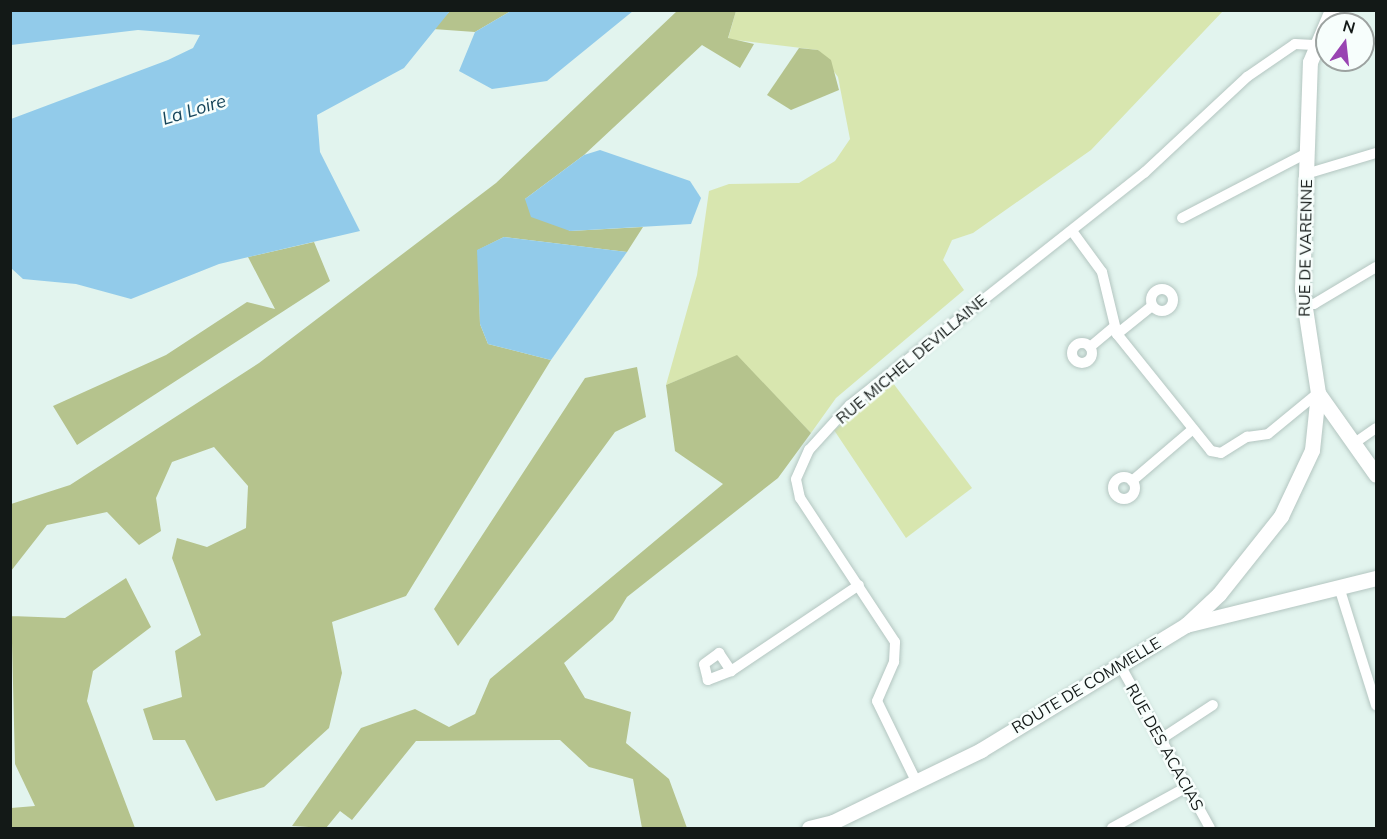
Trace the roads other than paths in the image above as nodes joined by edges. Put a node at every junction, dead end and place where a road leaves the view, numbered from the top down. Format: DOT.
graph roads {
  1 [pos="1332,10"];
  2 [pos="1314,45"];
  3 [pos="1307,153"];
  4 [pos="1377,153"];
  5 [pos="1306,174"];
  6 [pos="1182,218"];
  7 [pos="1072,231"];
  8 [pos="1377,267"];
  9 [pos="1303,304"];
  10 [pos="1152,306"];
  11 [pos="1115,331"];
  12 [pos="1090,346"];
  13 [pos="1318,393"];
  14 [pos="1377,428"];
  15 [pos="1192,430"];
  16 [pos="1356,442"];
  17 [pos="1377,476"];
  18 [pos="1132,481"];
  19 [pos="1377,578"];
  20 [pos="859,585"];
  21 [pos="1339,587"];
  22 [pos="1186,625"];
  23 [pos="1120,665"];
  24 [pos="731,671"];
  25 [pos="1213,705"];
  26 [pos="1377,705"];
  27 [pos="1161,739"];
  28 [pos="917,783"];
  29 [pos="1187,787"];
  30 [pos="835,825"];
  31 [pos="809,828"];
  32 [pos="1112,828"];
  33 [pos="1210,828"];
  1 -- 2 [label="street, RUE DE VARENNE"];
  2 -- 3 [label="street, RUE DE VARENNE"];
  2 -- 7 [label="street, RUE MICHEL DEVILLAINE"];
  3 -- 5 [label="street, RUE DE VARENNE"];
  3 -- 6 [label="street"];
  4 -- 5 [label="street"];
  5 -- 9 [label="street, RUE DE VARENNE"];
  7 -- 11 [label="street"];
  7 -- 20 [label="street, RUE MICHEL DEVILLAINE"];
  8 -- 9 [label="street"];
  9 -- 13 [label="street, RUE DE VARENNE"];
  10 -- 11 [label="street"];
  11 -- 12 [label="street"];
  11 -- 15 [label="street"];
  13 -- 15 [label="street"];
  13 -- 16 [label="street"];
  13 -- 22 [label="street, RUE DE VARENNE"];
  14 -- 16 [label="street"];
  15 -- 18 [label="street"];
  16 -- 17 [label="street"];
  19 -- 21 [label="street, ROUTE DE COMMELLE"];
  20 -- 24 [label="street"];
  20 -- 28 [label="street, RUE MICHEL DEVILLAINE"];
  21 -- 22 [label="street, ROUTE DE COMMELLE"];
  21 -- 26 [label="street"];
  22 -- 23 [label="street, ROUTE DE COMMELLE"];
  23 -- 27 [label="street, RUE DES ACACIAS"];
  23 -- 28 [label="street, ROUTE DE COMMELLE"];
  25 -- 27 [label="street"];
  27 -- 29 [label="street, RUE DES ACACIAS"];
  28 -- 30 [label="street, ROUTE DE COMMELLE"];
  29 -- 32 [label="street"];
  29 -- 33 [label="street, RUE DES ACACIAS"];
  30 -- 31 [label="street, ROUTE DE COMMELLE"];
}
